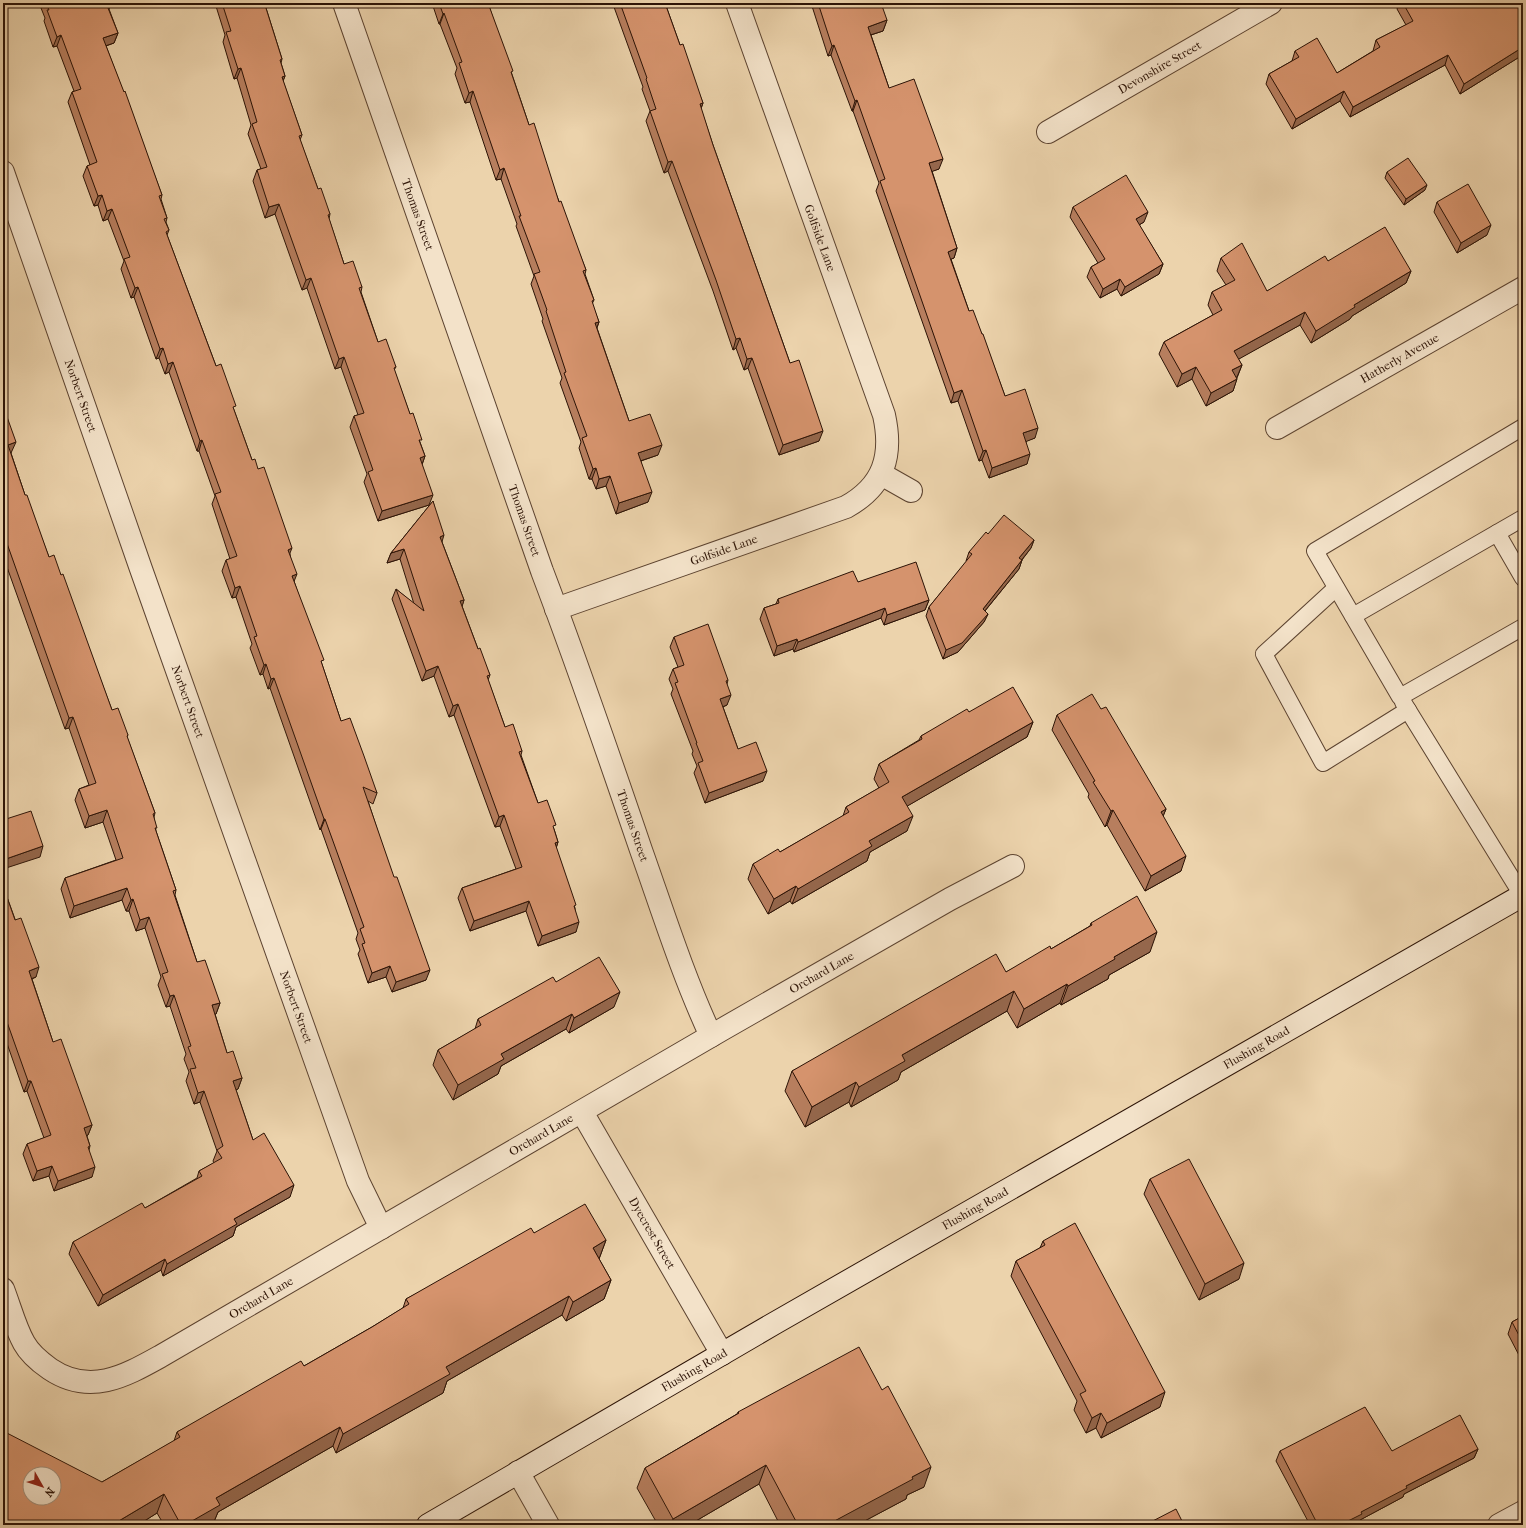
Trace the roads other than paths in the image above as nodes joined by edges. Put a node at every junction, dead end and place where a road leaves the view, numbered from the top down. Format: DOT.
graph roads {
  1 [pos="344,3"];
  2 [pos="737,3"];
  3 [pos="1271,3"];
  4 [pos="1048,132"];
  5 [pos="3,172"];
  6 [pos="1523,288"];
  7 [pos="1523,427"];
  8 [pos="1277,428"];
  9 [pos="881,474"];
  10 [pos="910,491"];
  11 [pos="1523,518"];
  12 [pos="1497,533"];
  13 [pos="1523,578"];
  14 [pos="1336,588"];
  15 [pos="556,610"];
  16 [pos="1353,616"];
  17 [pos="1523,627"];
  18 [pos="1404,703"];
  19 [pos="1013,866"];
  20 [pos="1523,895"];
  21 [pos="711,1036"];
  22 [pos="582,1112"];
  23 [pos="381,1228"];
  24 [pos="3,1289"];
  25 [pos="722,1354"];
  26 [pos="518,1472"];
  27 [pos="1523,1512"];
  28 [pos="428,1525"];
  29 [pos="548,1525"];
  30 [pos="1499,1525"];
  1 -- 15 [label="street, Thomas Street"];
  2 -- 9 [label="street, Golfside Lane"];
  3 -- 4 [label="street, Devonshire Street"];
  5 -- 23 [label="street, Norbert Street"];
  6 -- 8 [label="street, Hatherly Avenue"];
  7 -- 14 [label="lane"];
  9 -- 10 [label="street"];
  9 -- 15 [label="street, Golfside Lane"];
  11 -- 12 [label="lane"];
  12 -- 13 [label="lane"];
  12 -- 16 [label="lane"];
  14 -- 16 [label="lane"];
  14 -- 18 [label="lane"];
  15 -- 21 [label="street, Thomas Street"];
  16 -- 18 [label="lane"];
  17 -- 18 [label="lane"];
  18 -- 20 [label="lane"];
  19 -- 21 [label="street, Orchard Lane"];
  20 -- 25 [label="street, Flushing Road"];
  21 -- 22 [label="street, Orchard Lane"];
  22 -- 23 [label="street, Orchard Lane"];
  22 -- 25 [label="street, Dyecrest Street"];
  23 -- 24 [label="street, Orchard Lane"];
  25 -- 26 [label="street, Flushing Road"];
  26 -- 28 [label="street, Flushing Road"];
  26 -- 29 [label="street"];
  27 -- 30 [label="street"];
}
